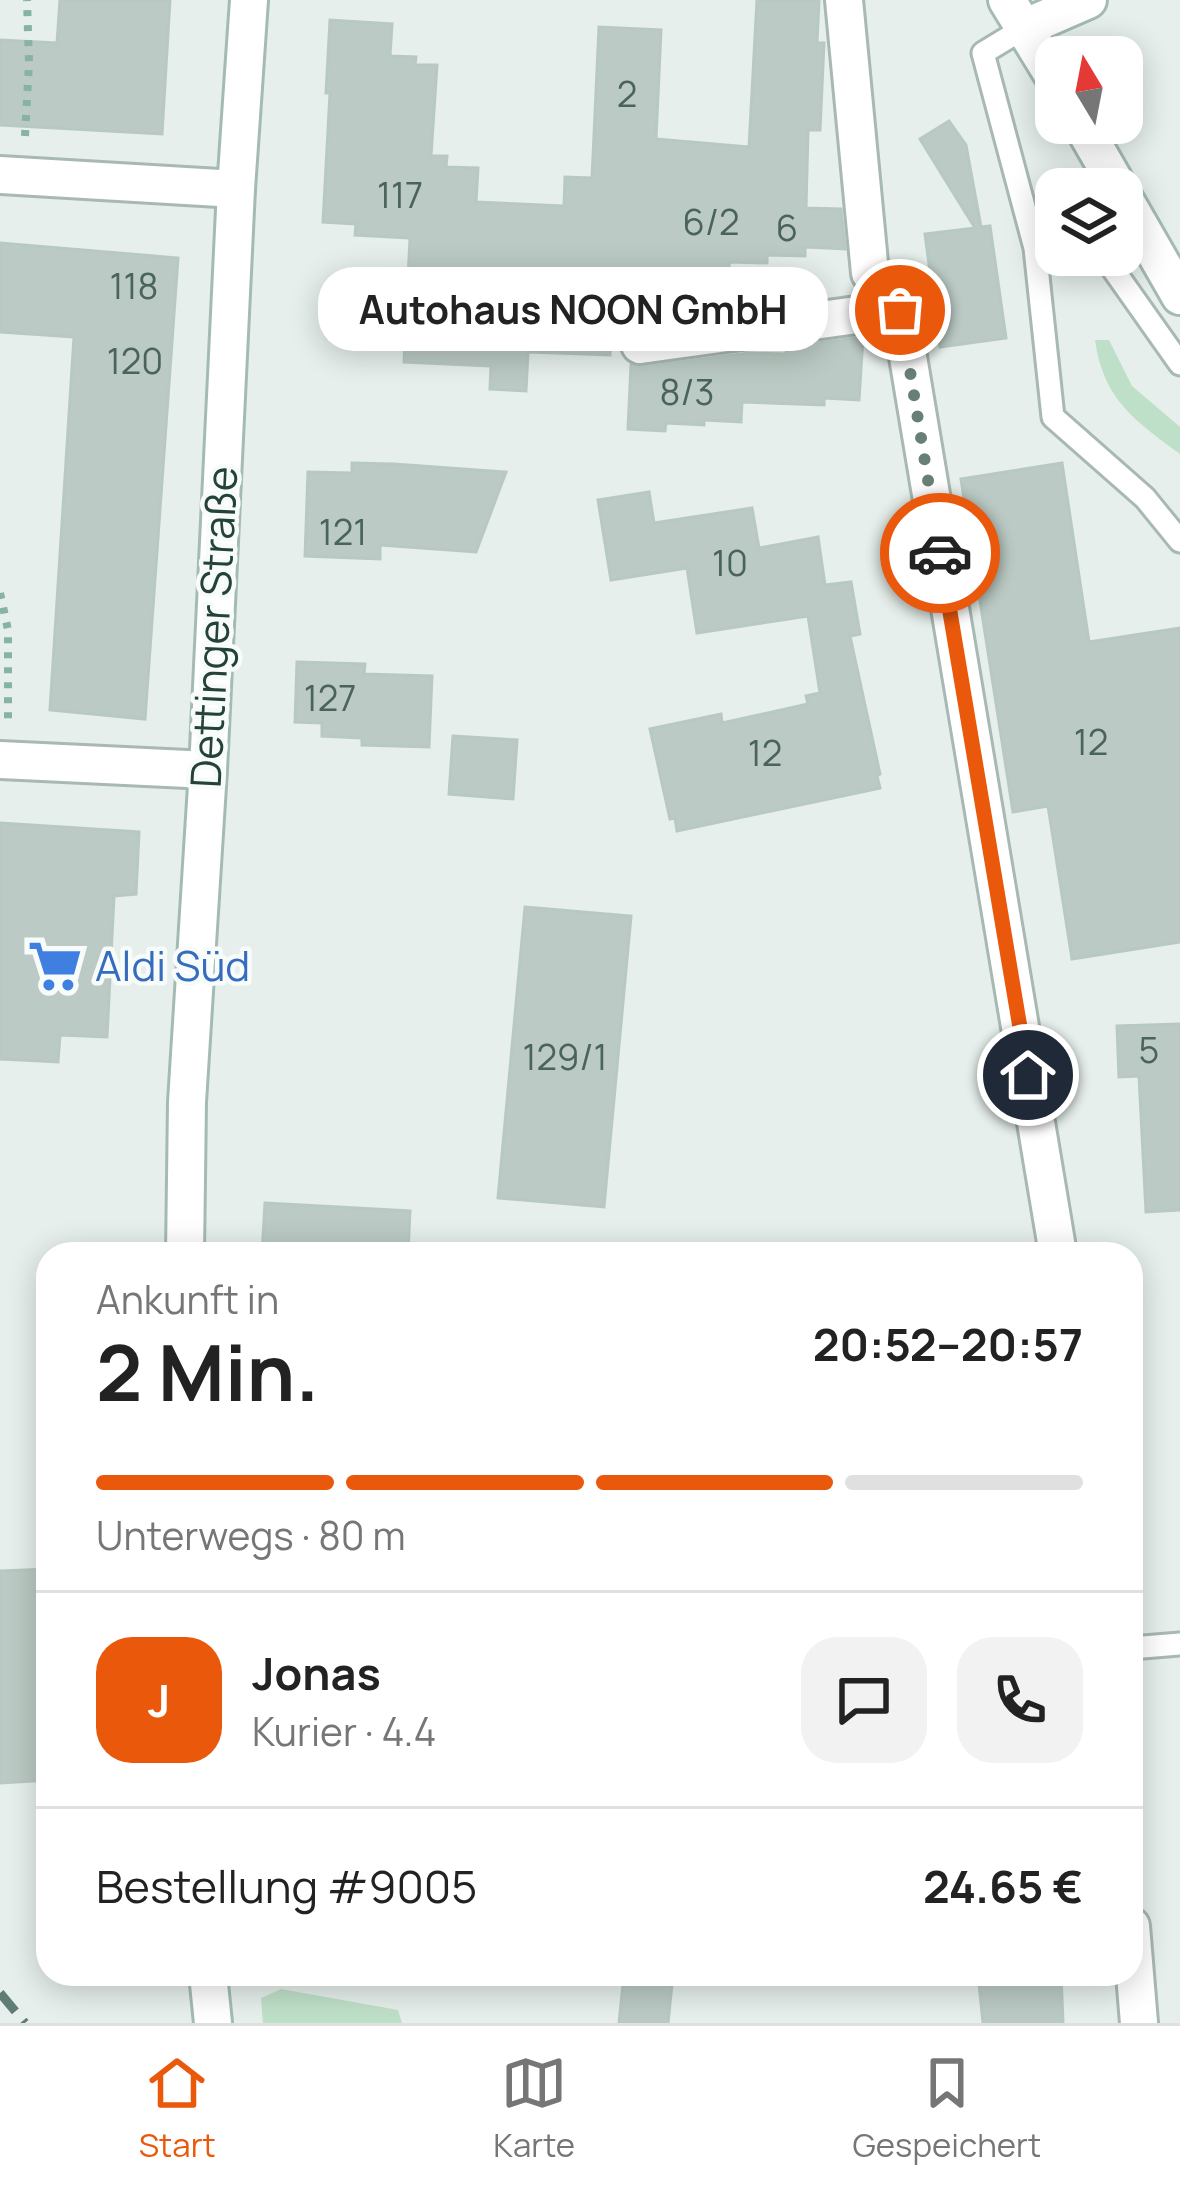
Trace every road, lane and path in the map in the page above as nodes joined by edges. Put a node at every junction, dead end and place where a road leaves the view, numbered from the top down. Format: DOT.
graph roads {
  1 [pos="28,0"];
  2 [pos="249,0"];
  3 [pos="844,0"];
  4 [pos="1088,0"];
  5 [pos="1016,14"];
  6 [pos="1035,45"];
  7 [pos="12,175"];
  8 [pos="236,189"];
  9 [pos="1035,217"];
  10 [pos="1143,232"];
  11 [pos="1046,276"];
  12 [pos="1118,276"];
  13 [pos="1180,296"];
  14 [pos="900,310"];
  15 [pos="640,345"];
  16 [pos="1180,364"];
  17 [pos="1180,541"];
  18 [pos="0,593"];
  19 [pos="3,760"];
  20 [pos="208,770"];
  21 [pos="185,1242"];
  22 [pos="1056,1242"];
  23 [pos="1180,1644"];
  24 [pos="1143,1647"];
  25 [pos="209,1986"];
  26 [pos="1135,1986"];
  27 [pos="213,2023"];
  28 [pos="1138,2023"];
  1 -- 7 [label="path"];
  2 -- 8 [label="street, Dettinger Straße"];
  3 -- 14 [label="street"];
  4 -- 5 [label="street"];
  5 -- 6 [label="street"];
  5 -- 9 [label="lane"];
  7 -- 8 [label="street"];
  8 -- 20 [label="street, Dettinger Straße"];
  10 -- 13 [label="street"];
  11 -- 17 [label="lane"];
  12 -- 16 [label="lane"];
  14 -- 15 [label="street"];
  14 -- 22 [label="street"];
  18 -- 19 [label="path"];
  19 -- 20 [label="street"];
  20 -- 21 [label="street, Dettinger Straße"];
  23 -- 24 [label="lane"];
  25 -- 27 [label="street"];
  26 -- 28 [label="street"];
}
